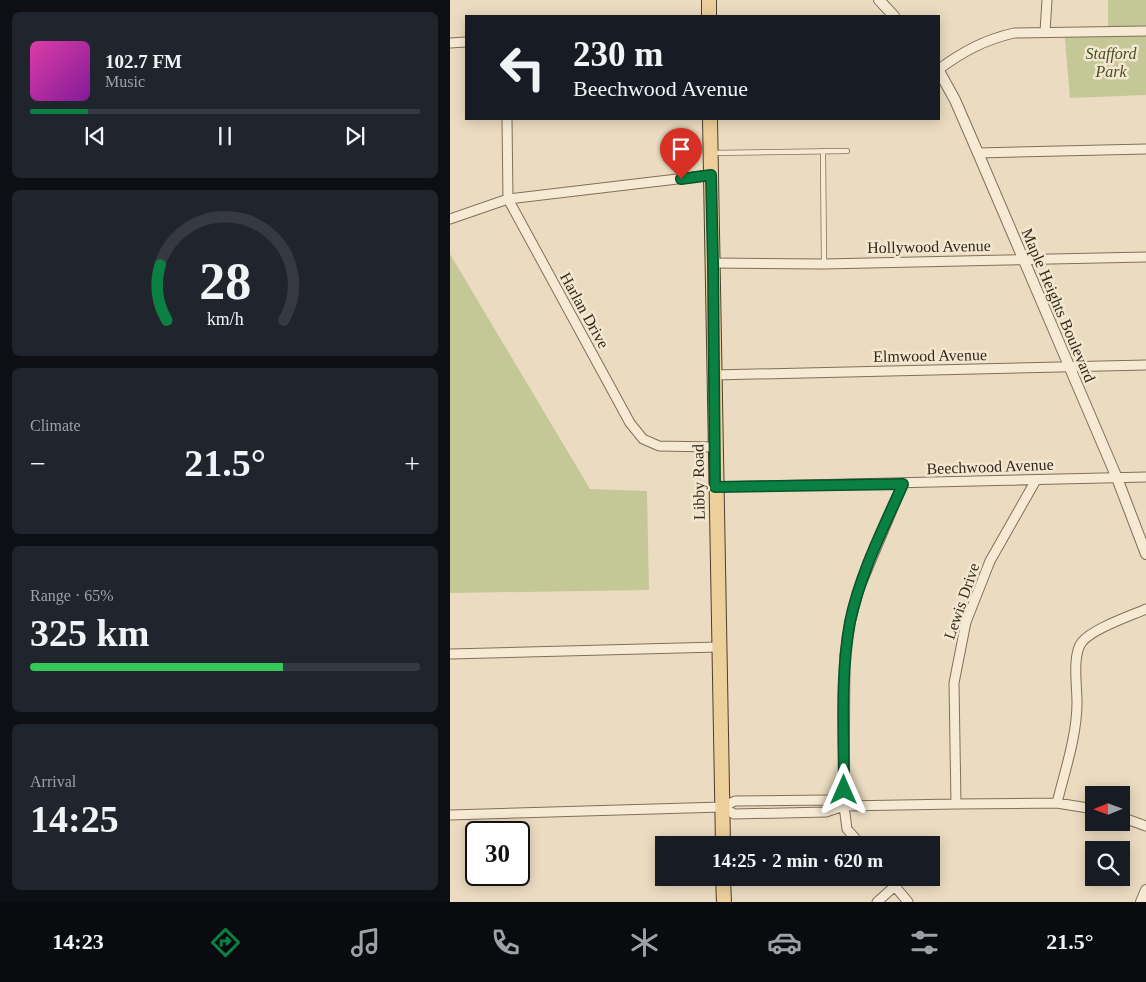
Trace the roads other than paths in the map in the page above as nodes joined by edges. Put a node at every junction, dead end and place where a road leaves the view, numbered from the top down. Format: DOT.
graph roads {
  1 [pos="709,0"];
  2 [pos="1046,0"];
  3 [pos="883,1"];
  4 [pos="708,15"];
  5 [pos="893,15"];
  6 [pos="1146,31"];
  7 [pos="1045,32"];
  8 [pos="465,42"];
  9 [pos="450,43"];
  10 [pos="940,69"];
  11 [pos="940,72"];
  12 [pos="507,120"];
  13 [pos="710,120"];
  14 [pos="1146,149"];
  15 [pos="823,151"];
  16 [pos="847,151"];
  17 [pos="710,153"];
  18 [pos="978,153"];
  19 [pos="711,175"];
  20 [pos="508,200"];
  21 [pos="450,219"];
  22 [pos="1146,257"];
  23 [pos="1023,259"];
  24 [pos="713,264"];
  25 [pos="824,264"];
  26 [pos="1146,365"];
  27 [pos="1070,367"];
  28 [pos="714,375"];
  29 [pos="714,447"];
  30 [pos="1146,477"];
  31 [pos="1117,478"];
  32 [pos="1036,480"];
  33 [pos="903,484"];
  34 [pos="715,487"];
  35 [pos="1146,554"];
  36 [pos="1146,609"];
  37 [pos="718,647"];
  38 [pos="450,654"];
  39 [pos="1057,803"];
  40 [pos="956,804"];
  41 [pos="844,806"];
  42 [pos="722,807"];
  43 [pos="1085,808"];
  44 [pos="450,816"];
  45 [pos="1130,820"];
  46 [pos="1146,826"];
  47 [pos="723,836"];
  48 [pos="853,836"];
  49 [pos="723,886"];
  50 [pos="895,886"];
  51 [pos="1146,890"];
  52 [pos="724,902"];
  53 [pos="877,902"];
  54 [pos="908,902"];
  55 [pos="1141,902"];
  1 -- 4 [label="main road"];
  2 -- 7 [label="street"];
  3 -- 5 [label="street"];
  6 -- 7 [label="street"];
  7 -- 10 [label="street"];
  8 -- 9 [label="street"];
  11 -- 18 [label="street, Maple Heights Boulevard"];
  12 -- 20 [label="street, Harlan Drive"];
  13 -- 17 [label="main road, Libby Road"];
  14 -- 18 [label="street"];
  15 -- 16 [label="lane"];
  15 -- 17 [label="lane"];
  15 -- 25 [label="lane"];
  17 -- 19 [label="main road, Libby Road"];
  18 -- 23 [label="street, Maple Heights Boulevard"];
  19 -- 20 [label="street"];
  19 -- 24 [label="main road, Libby Road"];
  20 -- 21 [label="street"];
  20 -- 29 [label="street, Harlan Drive"];
  22 -- 23 [label="street, Hollywood Avenue"];
  23 -- 25 [label="street, Hollywood Avenue"];
  23 -- 27 [label="street, Maple Heights Boulevard"];
  24 -- 25 [label="street, Hollywood Avenue"];
  24 -- 28 [label="main road, Libby Road"];
  26 -- 27 [label="street, Elmwood Avenue"];
  27 -- 28 [label="street, Elmwood Avenue"];
  27 -- 31 [label="street, Maple Heights Boulevard"];
  28 -- 29 [label="main road, Libby Road"];
  29 -- 34 [label="main road, Libby Road"];
  30 -- 31 [label="street, Beechwood Avenue"];
  31 -- 32 [label="street, Beechwood Avenue"];
  31 -- 35 [label="street, Maple Heights Boulevard"];
  32 -- 33 [label="street, Beechwood Avenue"];
  32 -- 40 [label="street, Lewis Drive"];
  33 -- 34 [label="street, Beechwood Avenue"];
  33 -- 41 [label="street"];
  34 -- 37 [label="main road, Libby Road"];
  36 -- 39 [label="street"];
  37 -- 38 [label="street"];
  37 -- 42 [label="main road, Libby Road"];
  39 -- 40 [label="street"];
  39 -- 43 [label="street"];
  40 -- 41 [label="street"];
  41 -- 42 [label="street"];
  41 -- 48 [label="street"];
  42 -- 44 [label="street"];
  42 -- 47 [label="main road, Libby Road"];
  45 -- 46 [label="street"];
  49 -- 52 [label="main road"];
  50 -- 53 [label="street"];
  50 -- 54 [label="street"];
  51 -- 55 [label="street"];
}
